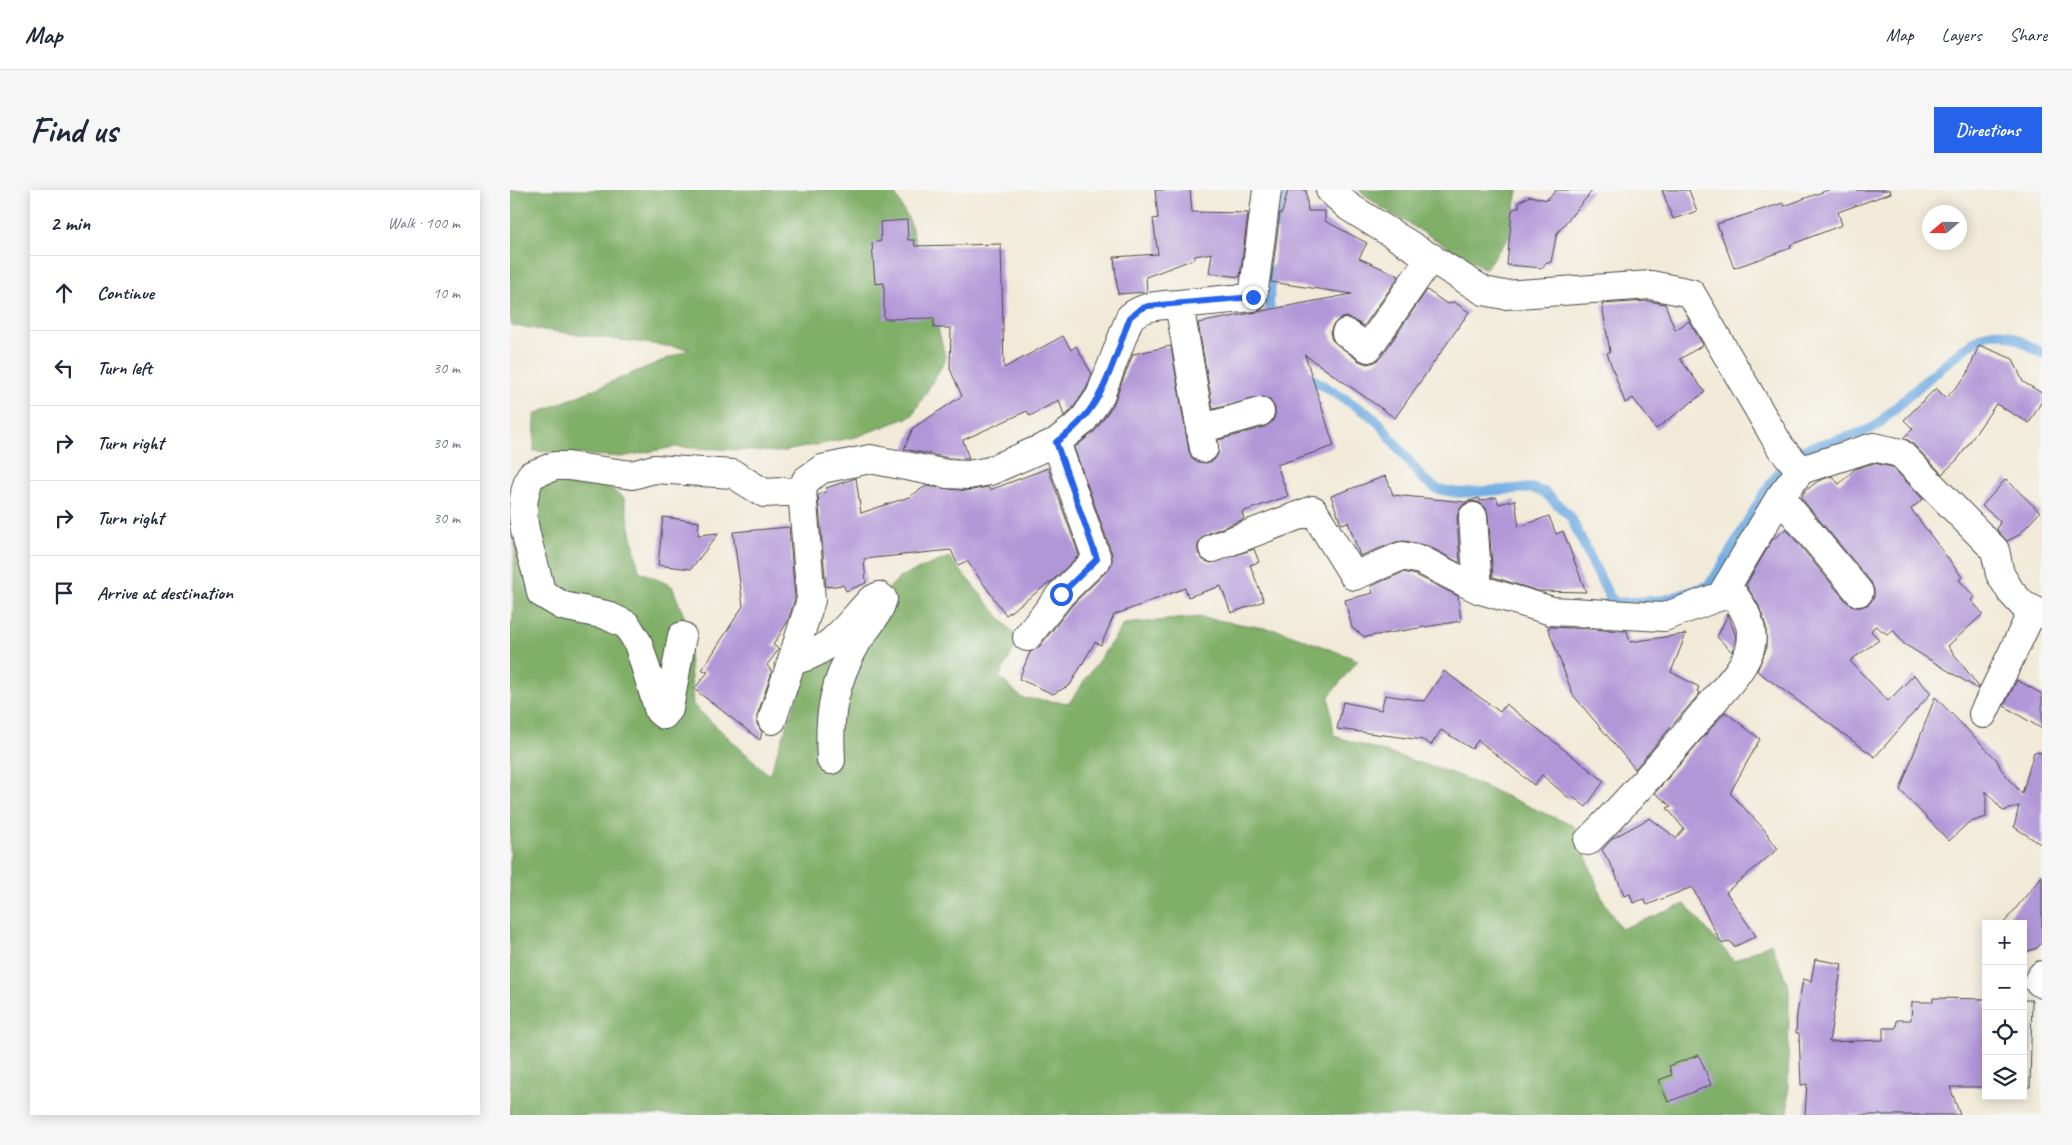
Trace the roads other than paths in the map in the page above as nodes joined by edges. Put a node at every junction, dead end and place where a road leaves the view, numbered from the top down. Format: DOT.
graph roads {
  1 [pos="1267,190"];
  2 [pos="1330,190"];
  3 [pos="1431,258"];
  4 [pos="1179,304"];
  5 [pos="1346,333"];
  6 [pos="1260,412"];
  7 [pos="1056,442"];
  8 [pos="1801,470"];
  9 [pos="802,491"];
  10 [pos="1780,497"];
  11 [pos="1473,517"];
  12 [pos="1212,548"];
  13 [pos="510,553"];
  14 [pos="1727,587"];
  15 [pos="1478,588"];
  16 [pos="1859,592"];
  17 [pos="541,593"];
  18 [pos="2037,612"];
  19 [pos="682,636"];
  20 [pos="1027,637"];
  21 [pos="793,657"];
  22 [pos="1983,714"];
  23 [pos="772,720"];
  24 [pos="831,760"];
  25 [pos="1588,841"];
  26 [pos="2042,975"];
  27 [pos="2042,984"];
  1 -- 4 [label="street"];
  2 -- 3 [label="street"];
  3 -- 5 [label="street"];
  3 -- 8 [label="street"];
  4 -- 6 [label="street"];
  4 -- 7 [label="street"];
  7 -- 9 [label="street"];
  7 -- 20 [label="street"];
  8 -- 10 [label="street"];
  8 -- 18 [label="street"];
  9 -- 17 [label="street"];
  9 -- 21 [label="street"];
  10 -- 14 [label="street"];
  10 -- 16 [label="street"];
  11 -- 15 [label="street"];
  12 -- 15 [label="street"];
  13 -- 17 [label="street"];
  14 -- 15 [label="street"];
  14 -- 25 [label="street"];
  17 -- 19 [label="street"];
  18 -- 22 [label="street"];
  21 -- 23 [label="street"];
  21 -- 24 [label="street"];
  26 -- 27 [label="street"];
}
